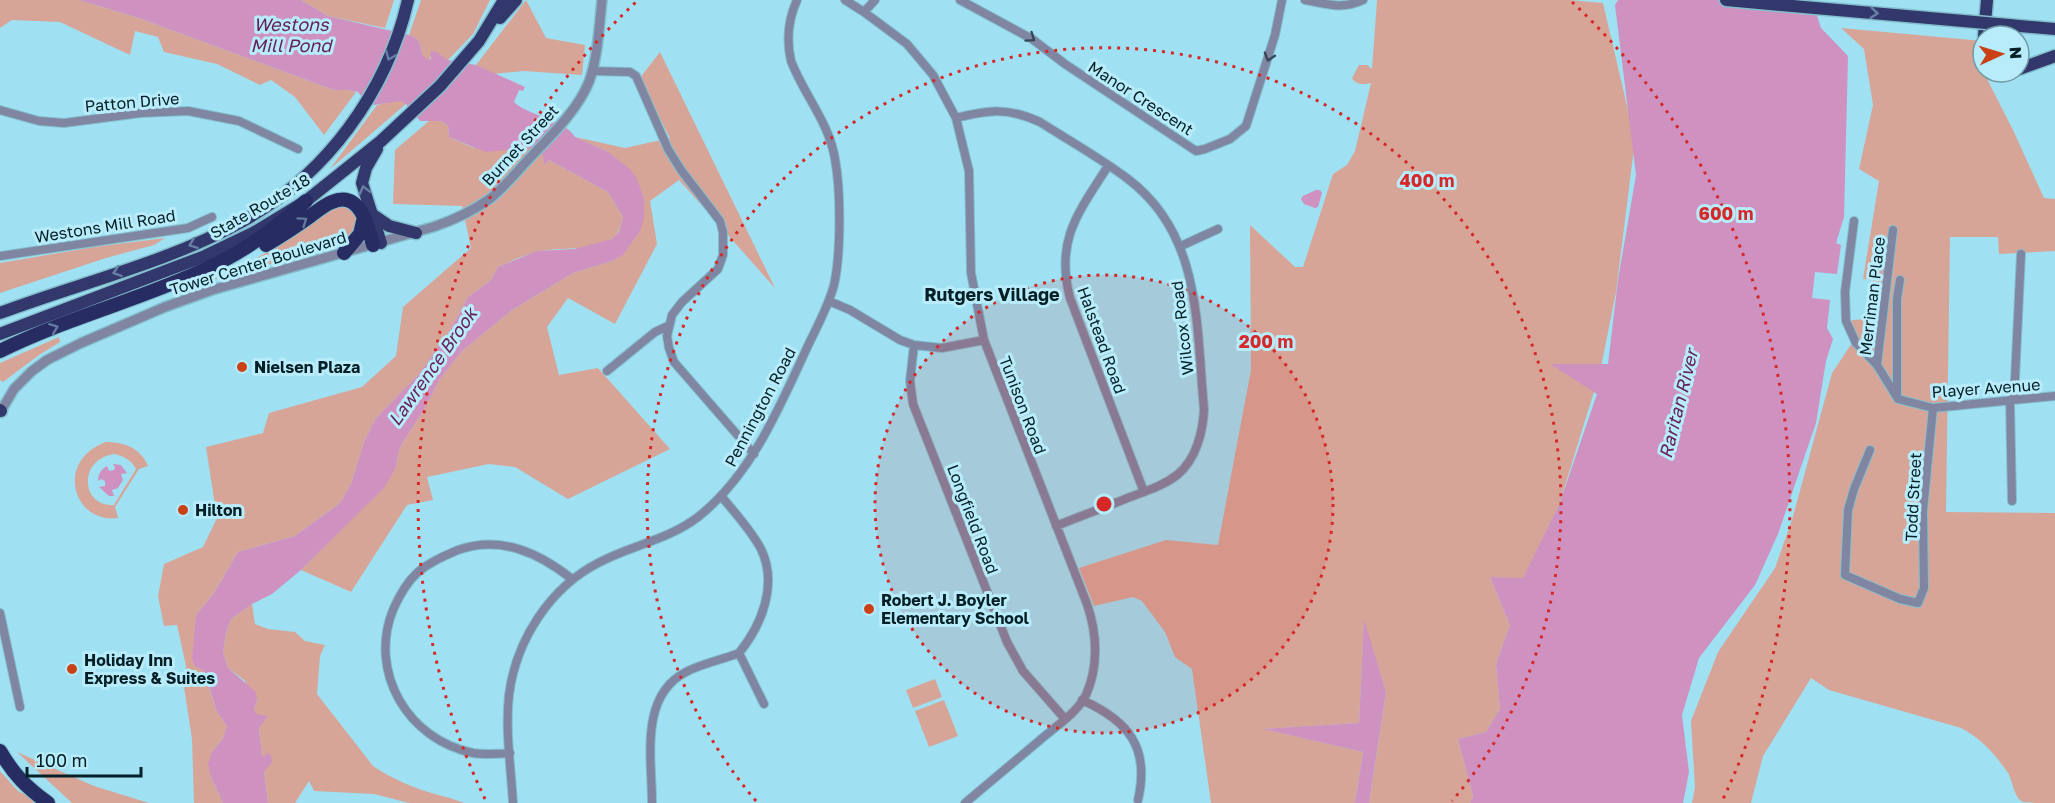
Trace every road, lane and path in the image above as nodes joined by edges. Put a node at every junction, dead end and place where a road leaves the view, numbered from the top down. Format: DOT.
graph roads {
  1 [pos="408,0"];
  2 [pos="504,0"];
  3 [pos="516,0"];
  4 [pos="602,0"];
  5 [pos="797,0"];
  6 [pos="845,0"];
  7 [pos="875,0"];
  8 [pos="960,0"];
  9 [pos="1282,0"];
  10 [pos="1305,0"];
  11 [pos="1362,0"];
  12 [pos="1726,0"];
  13 [pos="1987,0"];
  14 [pos="864,12"];
  15 [pos="1985,24"];
  16 [pos="2055,29"];
  17 [pos="479,41"];
  18 [pos="2055,57"];
  19 [pos="2031,65"];
  20 [pos="592,71"];
  21 [pos="0,110"];
  22 [pos="956,118"];
  23 [pos="381,141"];
  24 [pos="298,149"];
  25 [pos="1108,166"];
  26 [pos="306,201"];
  27 [pos="369,216"];
  28 [pos="212,217"];
  29 [pos="1854,221"];
  30 [pos="1218,229"];
  31 [pos="1893,230"];
  32 [pos="416,233"];
  33 [pos="377,244"];
  34 [pos="1181,246"];
  35 [pos="344,253"];
  36 [pos="2021,254"];
  37 [pos="0,256"];
  38 [pos="214,266"];
  39 [pos="1900,280"];
  40 [pos="829,301"];
  41 [pos="0,312"];
  42 [pos="668,326"];
  43 [pos="0,334"];
  44 [pos="984,340"];
  45 [pos="914,345"];
  46 [pos="0,351"];
  47 [pos="1877,365"];
  48 [pos="607,371"];
  49 [pos="4,395"];
  50 [pos="2055,396"];
  51 [pos="1898,399"];
  52 [pos="2012,400"];
  53 [pos="1932,408"];
  54 [pos="0,411"];
  55 [pos="1870,450"];
  56 [pos="754,454"];
  57 [pos="1144,492"];
  58 [pos="722,497"];
  59 [pos="2012,501"];
  60 [pos="1056,526"];
  61 [pos="572,579"];
  62 [pos="0,613"];
  63 [pos="739,653"];
  64 [pos="1082,700"];
  65 [pos="764,704"];
  66 [pos="20,706"];
  67 [pos="1065,719"];
  68 [pos="0,752"];
  69 [pos="510,753"];
  70 [pos="1138,800"];
  71 [pos="48,803"];
  72 [pos="513,803"];
  73 [pos="652,803"];
  74 [pos="965,803"];
  1 -- 41 [label="highway, State Route 18, one-way"];
  2 -- 17 [label="highway, State Route 18"];
  3 -- 17 [label="highway"];
  4 -- 20 [label="street, Burnet Street"];
  5 -- 40 [label="street, Pennington Road"];
  6 -- 14 [label="street, Tunison Road"];
  7 -- 14 [label="street"];
  8 -- 9 [label="street, Manor Crescent"];
  10 -- 11 [label="street"];
  12 -- 16 [label="highway, one-way, bridge"];
  13 -- 15 [label="highway"];
  14 -- 22 [label="street, Tunison Road"];
  17 -- 23 [label="highway, State Route 18"];
  18 -- 19 [label="highway"];
  20 -- 32 [label="street, Burnet Street"];
  20 -- 42 [label="street"];
  21 -- 24 [label="street, Patton Drive"];
  22 -- 25 [label="street, Wilcox Road"];
  22 -- 44 [label="street, Tunison Road"];
  23 -- 26 [label="highway, State Route 18"];
  27 -- 23 [label="highway, one-way"];
  25 -- 34 [label="street, Wilcox Road"];
  25 -- 57 [label="street, Halstead Road"];
  26 -- 38 [label="highway"];
  26 -- 43 [label="highway, State Route 18"];
  27 -- 32 [label="highway"];
  27 -- 33 [label="highway"];
  27 -- 35 [label="highway"];
  38 -- 27 [label="highway, one-way"];
  28 -- 37 [label="street, Westons Mill Road"];
  29 -- 47 [label="street"];
  30 -- 34 [label="street"];
  31 -- 47 [label="street, Merriman Place"];
  32 -- 33 [label="street, Burnet Street"];
  33 -- 35 [label="street, Tower Center Boulevard"];
  34 -- 57 [label="street, Wilcox Road"];
  35 -- 49 [label="street, Tower Center Boulevard"];
  36 -- 52 [label="street"];
  46 -- 38 [label="highway, one-way"];
  39 -- 51 [label="street"];
  40 -- 45 [label="street"];
  40 -- 56 [label="street, Pennington Road"];
  42 -- 48 [label="street"];
  42 -- 56 [label="street"];
  44 -- 45 [label="street"];
  44 -- 60 [label="street, Tunison Road"];
  45 -- 67 [label="street, Longfield Road"];
  47 -- 51 [label="street"];
  49 -- 54 [label="street, Tower Center Boulevard"];
  50 -- 52 [label="street, Player Avenue"];
  51 -- 53 [label="street, Player Avenue"];
  52 -- 53 [label="street, Player Avenue"];
  52 -- 59 [label="street"];
  53 -- 55 [label="street, Todd Street"];
  56 -- 58 [label="street, Pennington Road"];
  57 -- 60 [label="street, Wilcox Road"];
  58 -- 61 [label="street, Pennington Road"];
  58 -- 63 [label="street"];
  60 -- 64 [label="street, Tunison Road"];
  61 -- 69 [label="street, Pennington Road"];
  61 -- 69 [label="street"];
  62 -- 66 [label="street"];
  63 -- 65 [label="street"];
  63 -- 73 [label="street"];
  64 -- 67 [label="street, Tunison Road"];
  64 -- 70 [label="street"];
  67 -- 74 [label="street, Tunison Road"];
  68 -- 71 [label="highway"];
  69 -- 72 [label="street, Pennington Road"];
}
